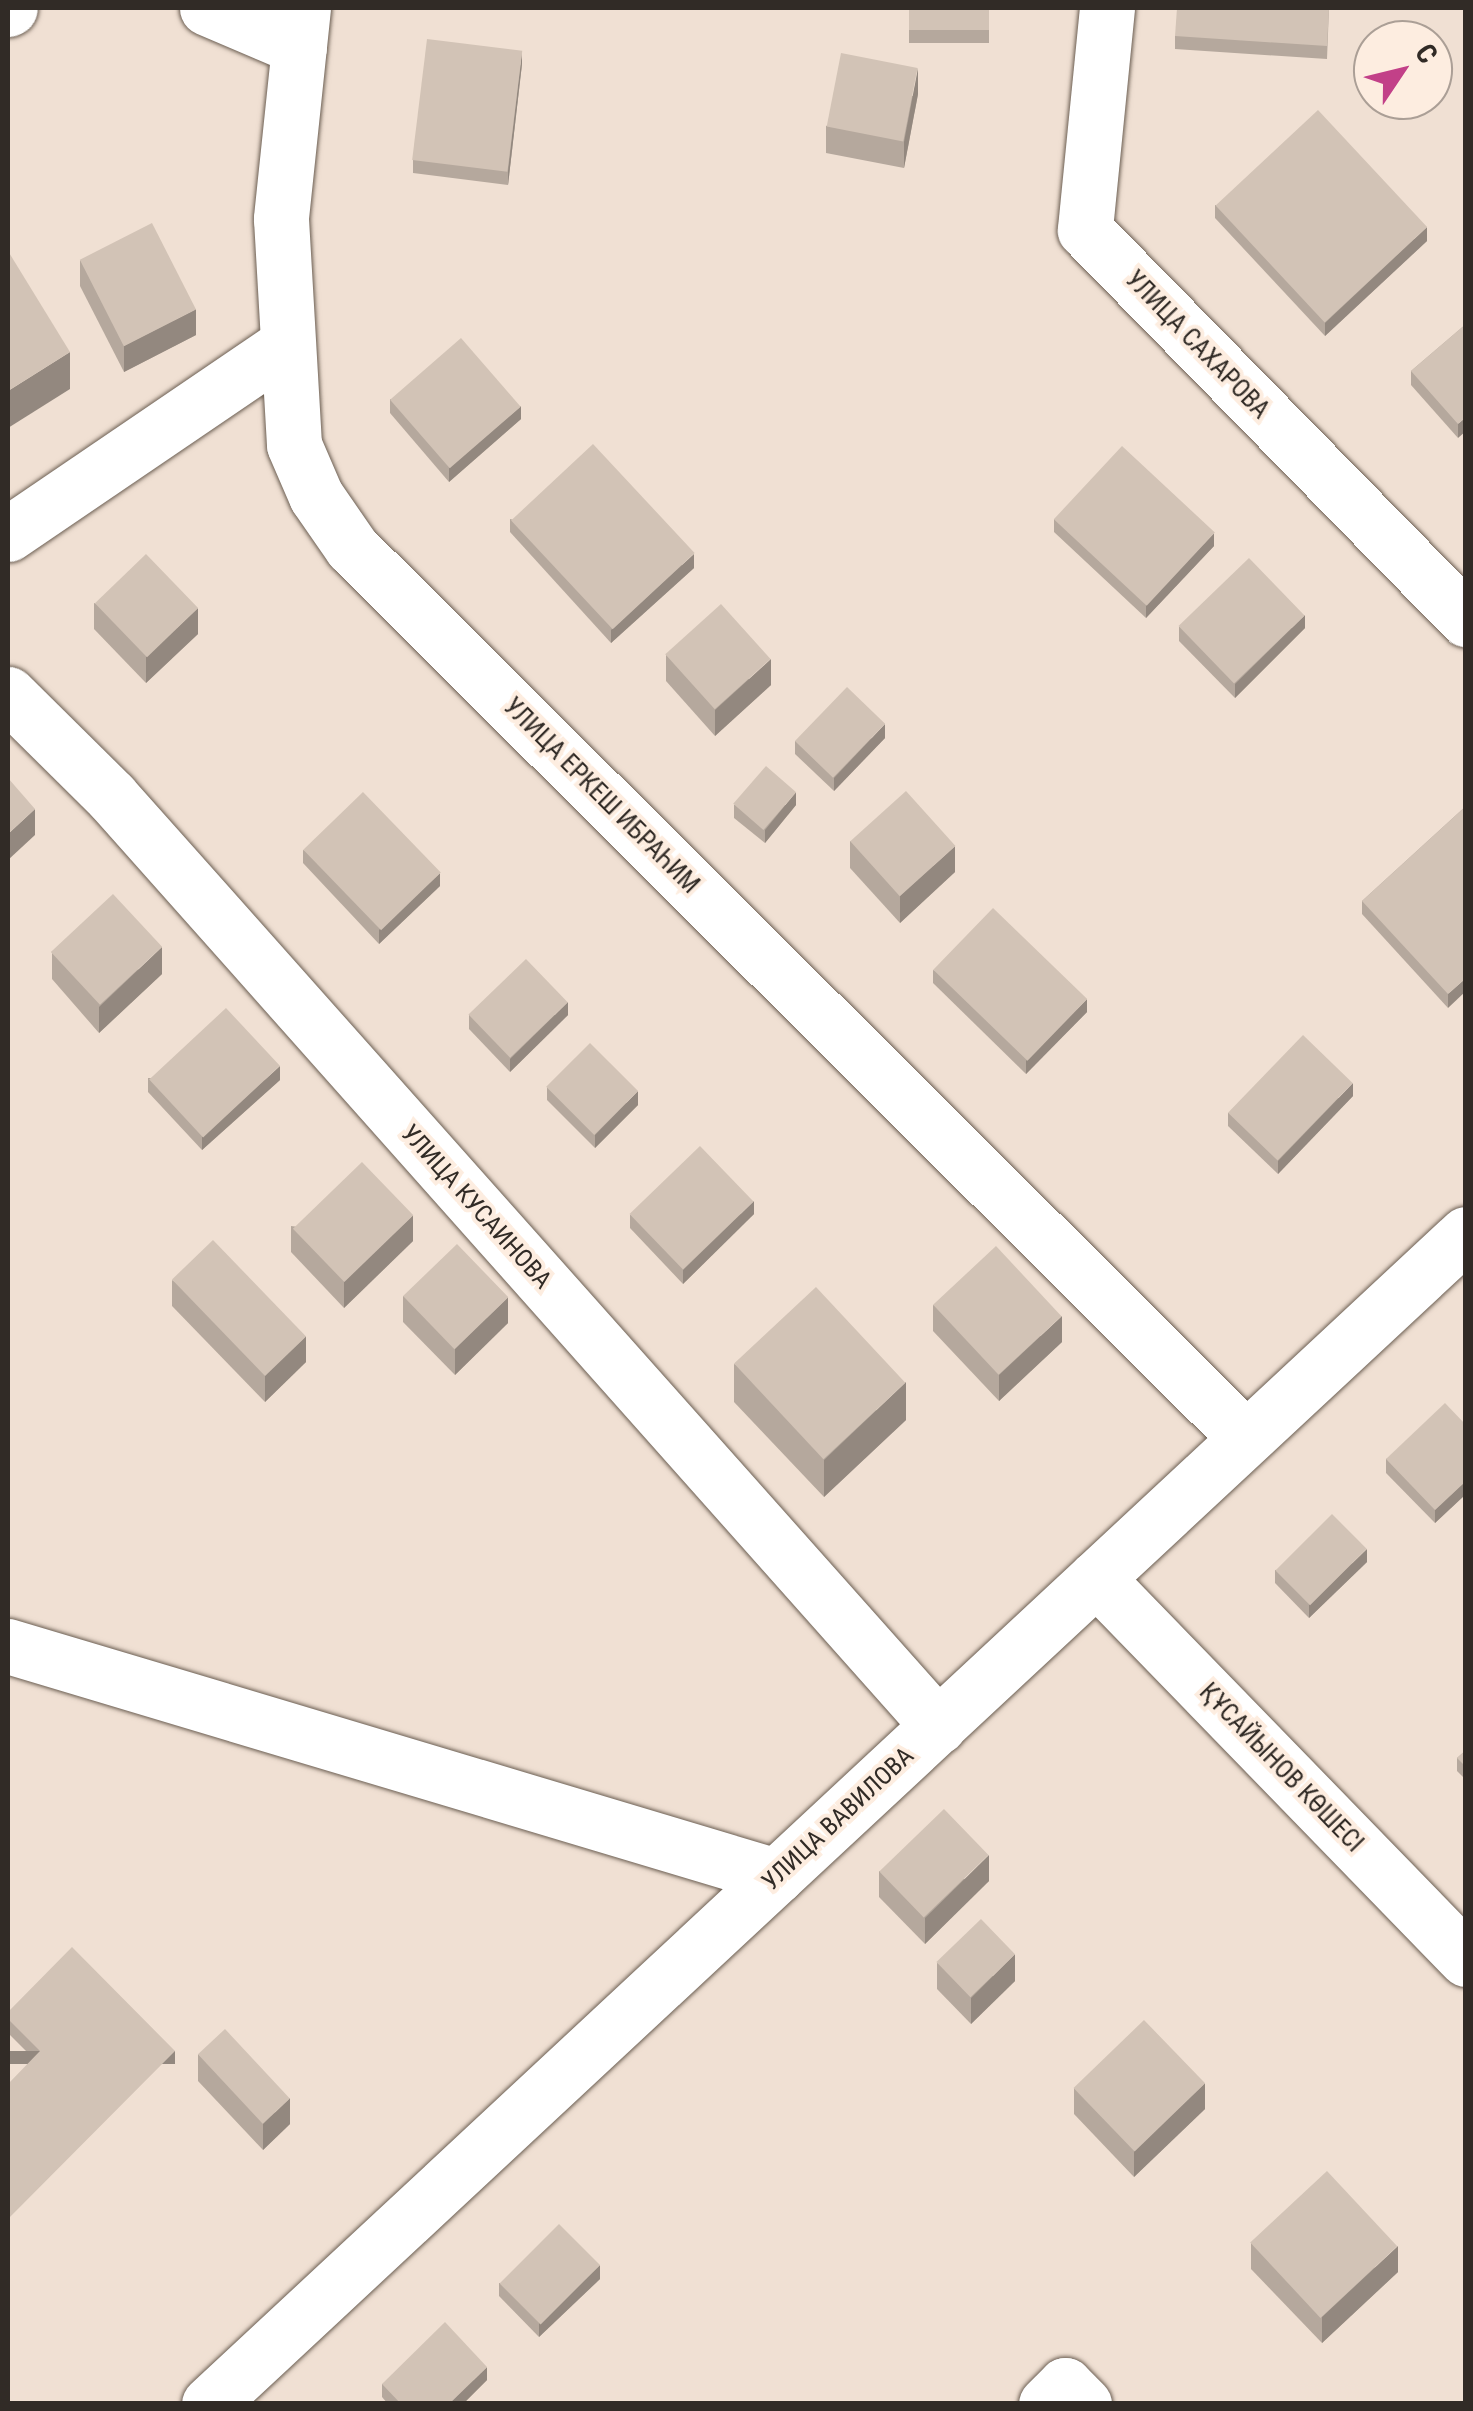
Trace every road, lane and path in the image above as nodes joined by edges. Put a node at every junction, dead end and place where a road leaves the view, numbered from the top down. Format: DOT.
graph roads {
  1 [pos="207,8"];
  2 [pos="1106,8"];
  3 [pos="301,27"];
  4 [pos="285,346"];
  5 [pos="8,534"];
  6 [pos="1466,619"];
  7 [pos="8,694"];
  8 [pos="1466,1234"];
  9 [pos="1246,1438"];
  10 [pos="1096,1578"];
  11 [pos="8,1646"];
  12 [pos="938,1726"];
  13 [pos="776,1876"];
  14 [pos="1466,1959"];
  15 [pos="210,2404"];
  1 -- 3 [label="street"];
  2 -- 6 [label="street, УЛИЦА САХАРОВА"];
  3 -- 4 [label="street, УЛИЦА ЕРКЕШ ИБРАҺИМ"];
  4 -- 5 [label="street"];
  4 -- 9 [label="street, УЛИЦА ЕРКЕШ ИБРАҺИМ"];
  7 -- 12 [label="street, УЛИЦА КУСАИНОВА"];
  8 -- 9 [label="street, УЛИЦА ВАВИЛОВА"];
  9 -- 10 [label="street, УЛИЦА ВАВИЛОВА"];
  10 -- 12 [label="street, УЛИЦА ВАВИЛОВА"];
  10 -- 14 [label="street, ҚҰСАЙЫНОВ КӨШЕСІ"];
  11 -- 13 [label="street"];
  12 -- 13 [label="street, УЛИЦА ВАВИЛОВА"];
  13 -- 15 [label="street, УЛИЦА ВАВИЛОВА"];
}
